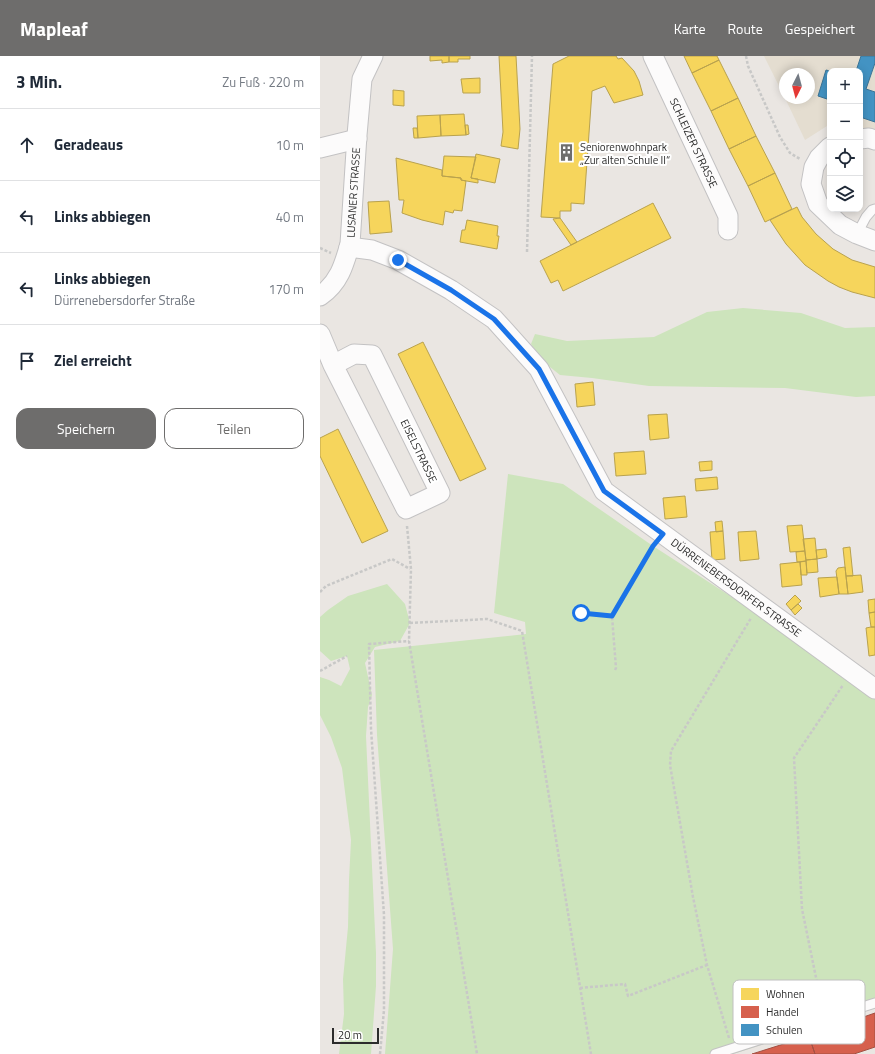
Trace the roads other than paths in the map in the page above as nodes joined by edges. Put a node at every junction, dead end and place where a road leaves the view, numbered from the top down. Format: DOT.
graph roads {
  1 [pos="373,56"];
  2 [pos="653,56"];
  3 [pos="356,139"];
  4 [pos="863,139"];
  5 [pos="875,140"];
  6 [pos="320,148"];
  7 [pos="827,150"];
  8 [pos="875,209"];
  9 [pos="728,230"];
  10 [pos="857,234"];
  11 [pos="875,241"];
  12 [pos="349,247"];
  13 [pos="320,296"];
  14 [pos="320,334"];
  15 [pos="333,365"];
  16 [pos="875,689"];
  17 [pos="875,1003"];
  18 [pos="865,1006"];
  19 [pos="744,1044"];
  20 [pos="716,1054"];
  1 -- 3 [label="street, LUSANER STRASSE"];
  2 -- 9 [label="street, SCHLEIZER STRASSE"];
  3 -- 6 [label="street, LUSANER STRASSE"];
  3 -- 12 [label="street, LUSANER STRASSE"];
  4 -- 5 [label="street"];
  7 -- 10 [label="street"];
  8 -- 10 [label="lane"];
  10 -- 11 [label="street"];
  12 -- 13 [label="street"];
  12 -- 16 [label="street, DÜRRENEBERSDORFER STRASSE"];
  14 -- 15 [label="street"];
  15 -- 15 [label="street, EISELSTRASSE"];
  17 -- 18 [label="lane"];
  19 -- 20 [label="lane"];
}
